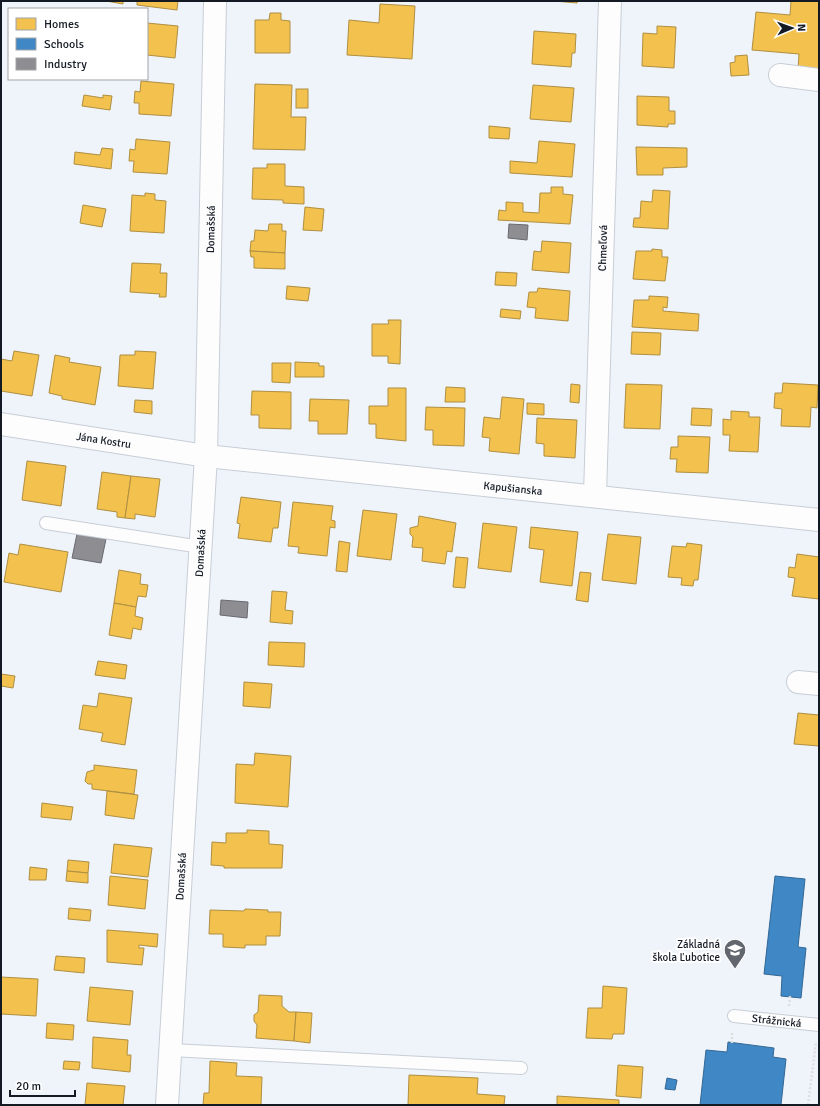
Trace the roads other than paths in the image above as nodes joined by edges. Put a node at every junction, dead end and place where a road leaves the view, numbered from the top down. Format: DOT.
graph roads {
  1 [pos="215,1"];
  2 [pos="610,1"];
  3 [pos="780,75"];
  4 [pos="819,80"];
  5 [pos="1,424"];
  6 [pos="206,456"];
  7 [pos="595,495"];
  8 [pos="819,520"];
  9 [pos="46,523"];
  10 [pos="201,547"];
  11 [pos="734,1016"];
  12 [pos="819,1025"];
  13 [pos="171,1050"];
  14 [pos="521,1068"];
  15 [pos="167,1105"];
  1 -- 6 [label="street, Domašská"];
  2 -- 7 [label="street, Chmeľová"];
  3 -- 4 [label="street"];
  5 -- 6 [label="street, Jána Kostru"];
  6 -- 7 [label="street, Kapušianska"];
  6 -- 10 [label="street, Domašská"];
  7 -- 8 [label="street, Kapušianska"];
  9 -- 10 [label="lane"];
  10 -- 13 [label="street, Domašská"];
  11 -- 12 [label="lane, Strážnická"];
  13 -- 14 [label="lane"];
  13 -- 15 [label="street, Domašská"];
}
